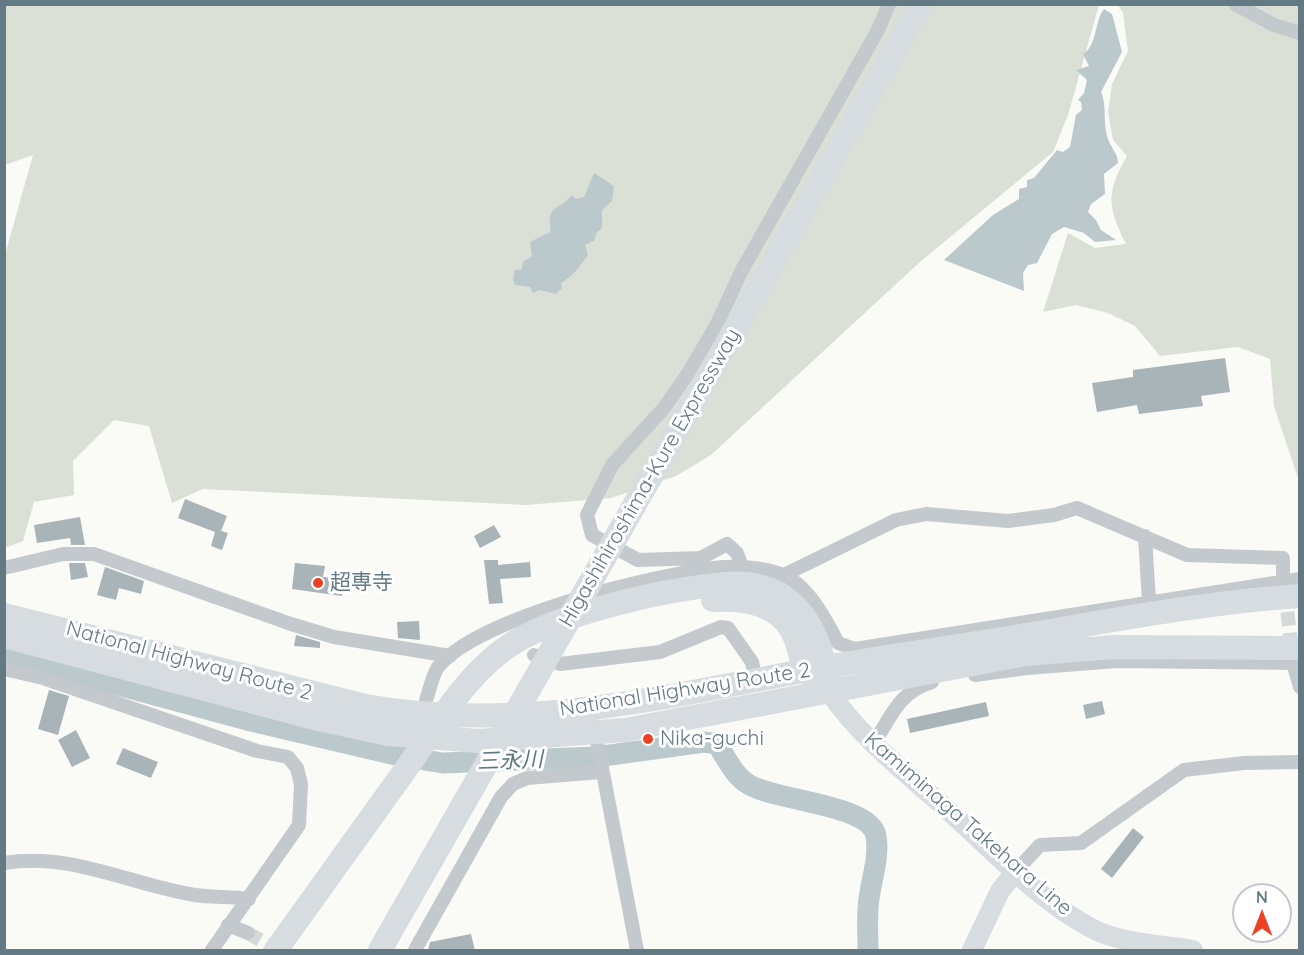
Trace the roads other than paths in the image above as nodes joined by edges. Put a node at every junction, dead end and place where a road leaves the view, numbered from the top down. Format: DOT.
graph roads {
  1 [pos="889,4"];
  2 [pos="921,4"];
  3 [pos="1235,4"];
  4 [pos="1299,33"];
  5 [pos="1145,536"];
  6 [pos="4,567"];
  7 [pos="742,567"];
  8 [pos="1283,573"];
  9 [pos="784,575"];
  10 [pos="1299,579"];
  11 [pos="1299,596"];
  12 [pos="1149,601"];
  13 [pos="4,615"];
  14 [pos="494,630"];
  15 [pos="4,636"];
  16 [pos="507,639"];
  17 [pos="912,648"];
  18 [pos="534,655"];
  19 [pos="450,656"];
  20 [pos="1297,658"];
  21 [pos="4,669"];
  22 [pos="819,676"];
  23 [pos="756,681"];
  24 [pos="1299,687"];
  25 [pos="593,721"];
  26 [pos="422,726"];
  27 [pos="874,742"];
  28 [pos="1299,762"];
  29 [pos="601,772"];
  30 [pos="405,780"];
  31 [pos="4,863"];
  32 [pos="1016,871"];
  33 [pos="249,898"];
  34 [pos="228,925"];
  35 [pos="248,933"];
  36 [pos="212,951"];
  37 [pos="276,951"];
  38 [pos="293,951"];
  39 [pos="380,951"];
  40 [pos="415,951"];
  41 [pos="638,951"];
  42 [pos="972,951"];
  43 [pos="1193,951"];
  1 -- 7 [label="street"];
  2 -- 39 [label="highway, Higashihiroshima-Kure Expressway"];
  3 -- 4 [label="street"];
  5 -- 8 [label="street"];
  5 -- 9 [label="street"];
  5 -- 12 [label="street"];
  6 -- 19 [label="street"];
  7 -- 9 [label="street"];
  7 -- 14 [label="street"];
  9 -- 17 [label="street"];
  10 -- 12 [label="street"];
  11 -- 17 [label="highway, National Highway Route 2"];
  12 -- 17 [label="street"];
  13 -- 26 [label="highway, National Highway Route 2"];
  14 -- 16 [label="street"];
  14 -- 19 [label="street"];
  15 -- 26 [label="highway, National Highway Route 2"];
  17 -- 22 [label="highway, National Highway Route 2"];
  18 -- 23 [label="street"];
  19 -- 26 [label="street"];
  20 -- 22 [label="highway, National Highway Route 2"];
  20 -- 24 [label="street"];
  20 -- 27 [label="street"];
  21 -- 33 [label="street"];
  22 -- 23 [label="highway, National Highway Route 2"];
  22 -- 25 [label="highway, National Highway Route 2"];
  22 -- 27 [label="main road, Kamiminaga Takehara Line"];
  22 -- 30 [label="highway"];
  23 -- 25 [label="highway, National Highway Route 2"];
  25 -- 26 [label="highway, National Highway Route 2"];
  25 -- 29 [label="street"];
  27 -- 32 [label="main road, Kamiminaga Takehara Line"];
  28 -- 32 [label="street"];
  29 -- 40 [label="street"];
  29 -- 41 [label="street"];
  30 -- 37 [label="highway"];
  30 -- 38 [label="highway"];
  31 -- 33 [label="street"];
  32 -- 42 [label="main road"];
  32 -- 43 [label="main road, Kamiminaga Takehara Line"];
  33 -- 34 [label="street"];
  34 -- 35 [label="street"];
  34 -- 36 [label="street"];
}
